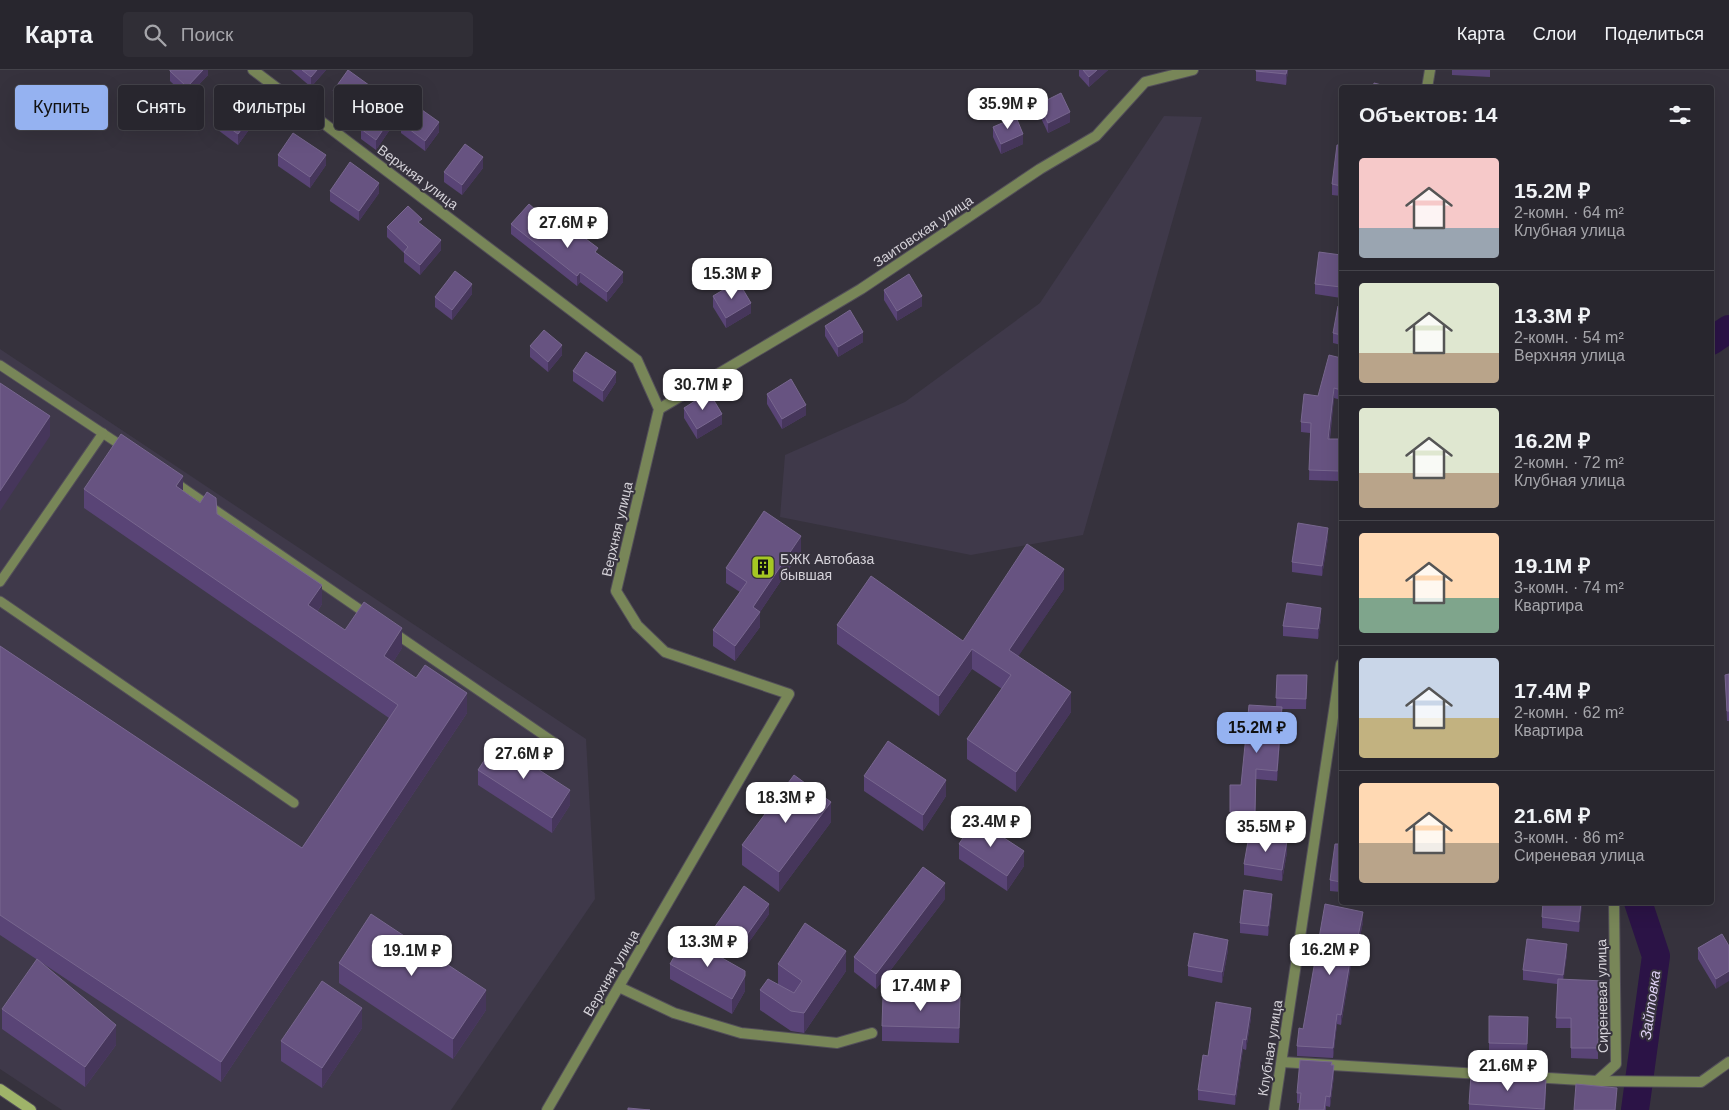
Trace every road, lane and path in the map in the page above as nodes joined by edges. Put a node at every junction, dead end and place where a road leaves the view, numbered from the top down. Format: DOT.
graph roads {
  1 [pos="253,70"];
  2 [pos="1193,70"];
  3 [pos="1430,70"];
  4 [pos="1428,85"];
  5 [pos="0,365"];
  6 [pos="659,408"];
  7 [pos="104,433"];
  8 [pos="136,455"];
  9 [pos="168,478"];
  10 [pos="0,582"];
  11 [pos="0,601"];
  12 [pos="379,623"];
  13 [pos="387,628"];
  14 [pos="1339,677"];
  15 [pos="558,746"];
  16 [pos="294,802"];
  17 [pos="1614,905"];
  18 [pos="619,987"];
  19 [pos="872,1033"];
  20 [pos="1282,1062"];
  21 [pos="1729,1062"];
  22 [pos="1598,1082"];
  23 [pos="0,1089"];
  24 [pos="31,1110"];
  25 [pos="548,1110"];
  26 [pos="1274,1110"];
  1 -- 6 [label="street, Верхняя улица"];
  2 -- 6 [label="street, Заитовская улица"];
  3 -- 4 [label="street"];
  5 -- 7 [label="lane"];
  6 -- 18 [label="street, Верхняя улица"];
  7 -- 8 [label="lane"];
  7 -- 10 [label="lane"];
  9 -- 12 [label="lane"];
  11 -- 16 [label="lane"];
  13 -- 15 [label="lane"];
  14 -- 20 [label="street, Клубная улица"];
  17 -- 22 [label="street, Сиреневая улица"];
  18 -- 19 [label="street"];
  18 -- 25 [label="street, Верхняя улица"];
  20 -- 22 [label="street"];
  20 -- 26 [label="street, Клубная улица"];
  21 -- 22 [label="street"];
  23 -- 24 [label="main road"];
}
